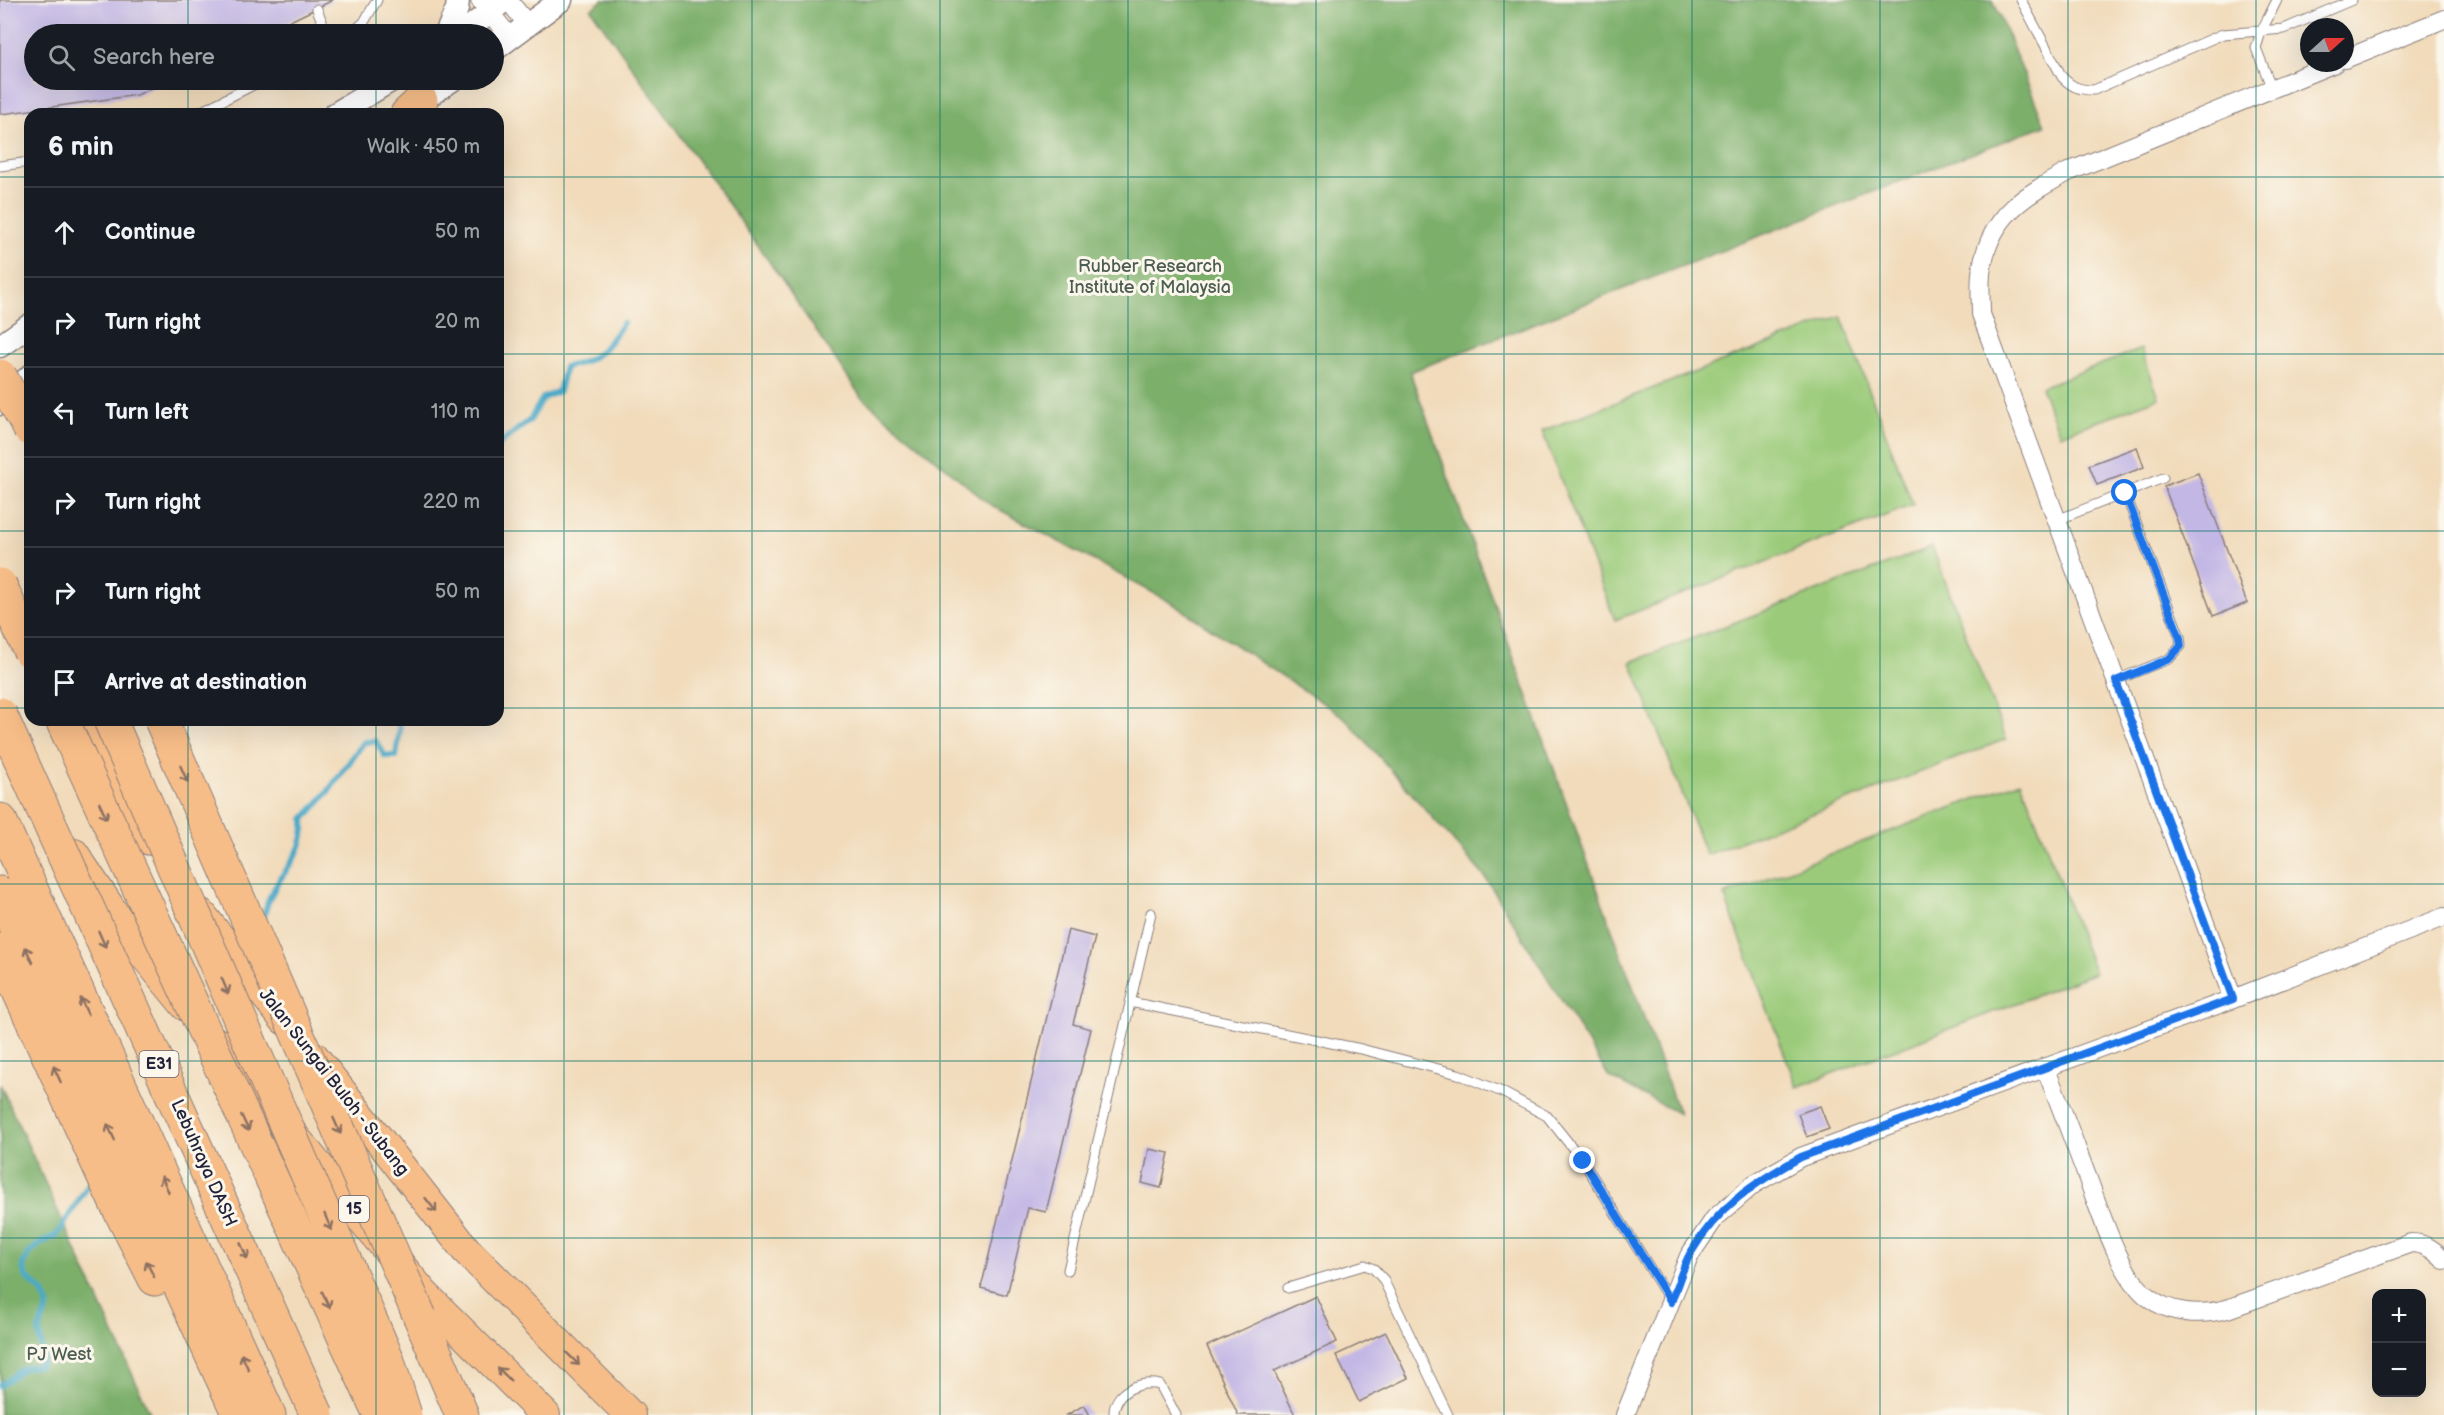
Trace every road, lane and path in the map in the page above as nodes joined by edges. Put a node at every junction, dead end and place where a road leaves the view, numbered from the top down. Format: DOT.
graph roads {
  1 [pos="377,0"];
  2 [pos="458,0"];
  3 [pos="561,0"];
  4 [pos="2021,0"];
  5 [pos="2277,0"];
  6 [pos="2352,0"];
  7 [pos="496,3"];
  8 [pos="317,9"];
  9 [pos="2444,19"];
  10 [pos="323,24"];
  11 [pos="362,24"];
  12 [pos="450,24"];
  13 [pos="472,24"];
  14 [pos="2261,33"];
  15 [pos="511,37"];
  16 [pos="2354,55"];
  17 [pos="2313,72"];
  18 [pos="2272,89"];
  19 [pos="243,90"];
  20 [pos="375,90"];
  21 [pos="438,90"];
  22 [pos="208,108"];
  23 [pos="345,108"];
  24 [pos="413,108"];
  25 [pos="24,163"];
  26 [pos="0,166"];
  27 [pos="24,329"];
  28 [pos="0,346"];
  29 [pos="0,376"];
  30 [pos="24,382"];
  31 [pos="0,405"];
  32 [pos="24,418"];
  33 [pos="2163,478"];
  34 [pos="2125,493"];
  35 [pos="2057,520"];
  36 [pos="0,585"];
  37 [pos="0,602"];
  38 [pos="24,637"];
  39 [pos="24,640"];
  40 [pos="2116,681"];
  41 [pos="0,714"];
  42 [pos="65,726"];
  43 [pos="80,726"];
  44 [pos="113,726"];
  45 [pos="164,726"];
  46 [pos="0,741"];
  47 [pos="0,820"];
  48 [pos="0,892"];
  49 [pos="1151,913"];
  50 [pos="2444,917"];
  51 [pos="0,950"];
  52 [pos="2233,999"];
  53 [pos="1130,1002"];
  54 [pos="2045,1067"];
  55 [pos="2444,1260"];
  56 [pos="1068,1270"];
  57 [pos="1288,1288"];
  58 [pos="1671,1302"];
  59 [pos="223,1415"];
  60 [pos="239,1415"];
  61 [pos="269,1415"];
  62 [pos="317,1415"];
  63 [pos="380,1415"];
  64 [pos="405,1415"];
  65 [pos="462,1415"];
  66 [pos="545,1415"];
  67 [pos="630,1415"];
  68 [pos="1114,1415"];
  69 [pos="1176,1415"];
  70 [pos="1448,1415"];
  71 [pos="1625,1415"];
  1 -- 11 [label="lane"];
  2 -- 12 [label="street"];
  3 -- 15 [label="street"];
  4 -- 14 [label="lane"];
  5 -- 14 [label="lane"];
  6 -- 14 [label="lane"];
  7 -- 13 [label="street"];
  7 -- 15 [label="street"];
  8 -- 10 [label="lane"];
  9 -- 16 [label="street"];
  14 -- 18 [label="lane"];
  17 -- 18 [label="street"];
  18 -- 35 [label="street"];
  19 -- 22 [label="lane"];
  20 -- 23 [label="street"];
  21 -- 24 [label="street"];
  25 -- 26 [label="lane"];
  27 -- 28 [label="street"];
  29 -- 32 [label="highway, bridge"];
  30 -- 31 [label="street"];
  33 -- 34 [label="lane"];
  34 -- 35 [label="lane"];
  34 -- 40 [label="lane"];
  35 -- 40 [label="street"];
  36 -- 38 [label="highway, bridge"];
  37 -- 39 [label="highway"];
  40 -- 52 [label="street"];
  41 -- 62 [label="highway, Lebuhraya DASH / E31, one-way, bridge"];
  42 -- 63 [label="highway, one-way, bridge"];
  43 -- 67 [label="highway, Jalan Sungai Buloh - Subang, one-way"];
  44 -- 64 [label="highway, one-way, bridge"];
  45 -- 65 [label="highway, one-way, bridge"];
  66 -- 46 [label="highway, 15, one-way"];
  61 -- 47 [label="highway, E31, one-way"];
  60 -- 48 [label="highway, one-way"];
  49 -- 53 [label="lane"];
  50 -- 52 [label="street"];
  59 -- 51 [label="highway, one-way"];
  52 -- 54 [label="street"];
  53 -- 56 [label="lane"];
  53 -- 58 [label="lane"];
  54 -- 55 [label="street"];
  54 -- 58 [label="street"];
  57 -- 70 [label="lane"];
  58 -- 71 [label="street"];
  68 -- 69 [label="lane"];
}
